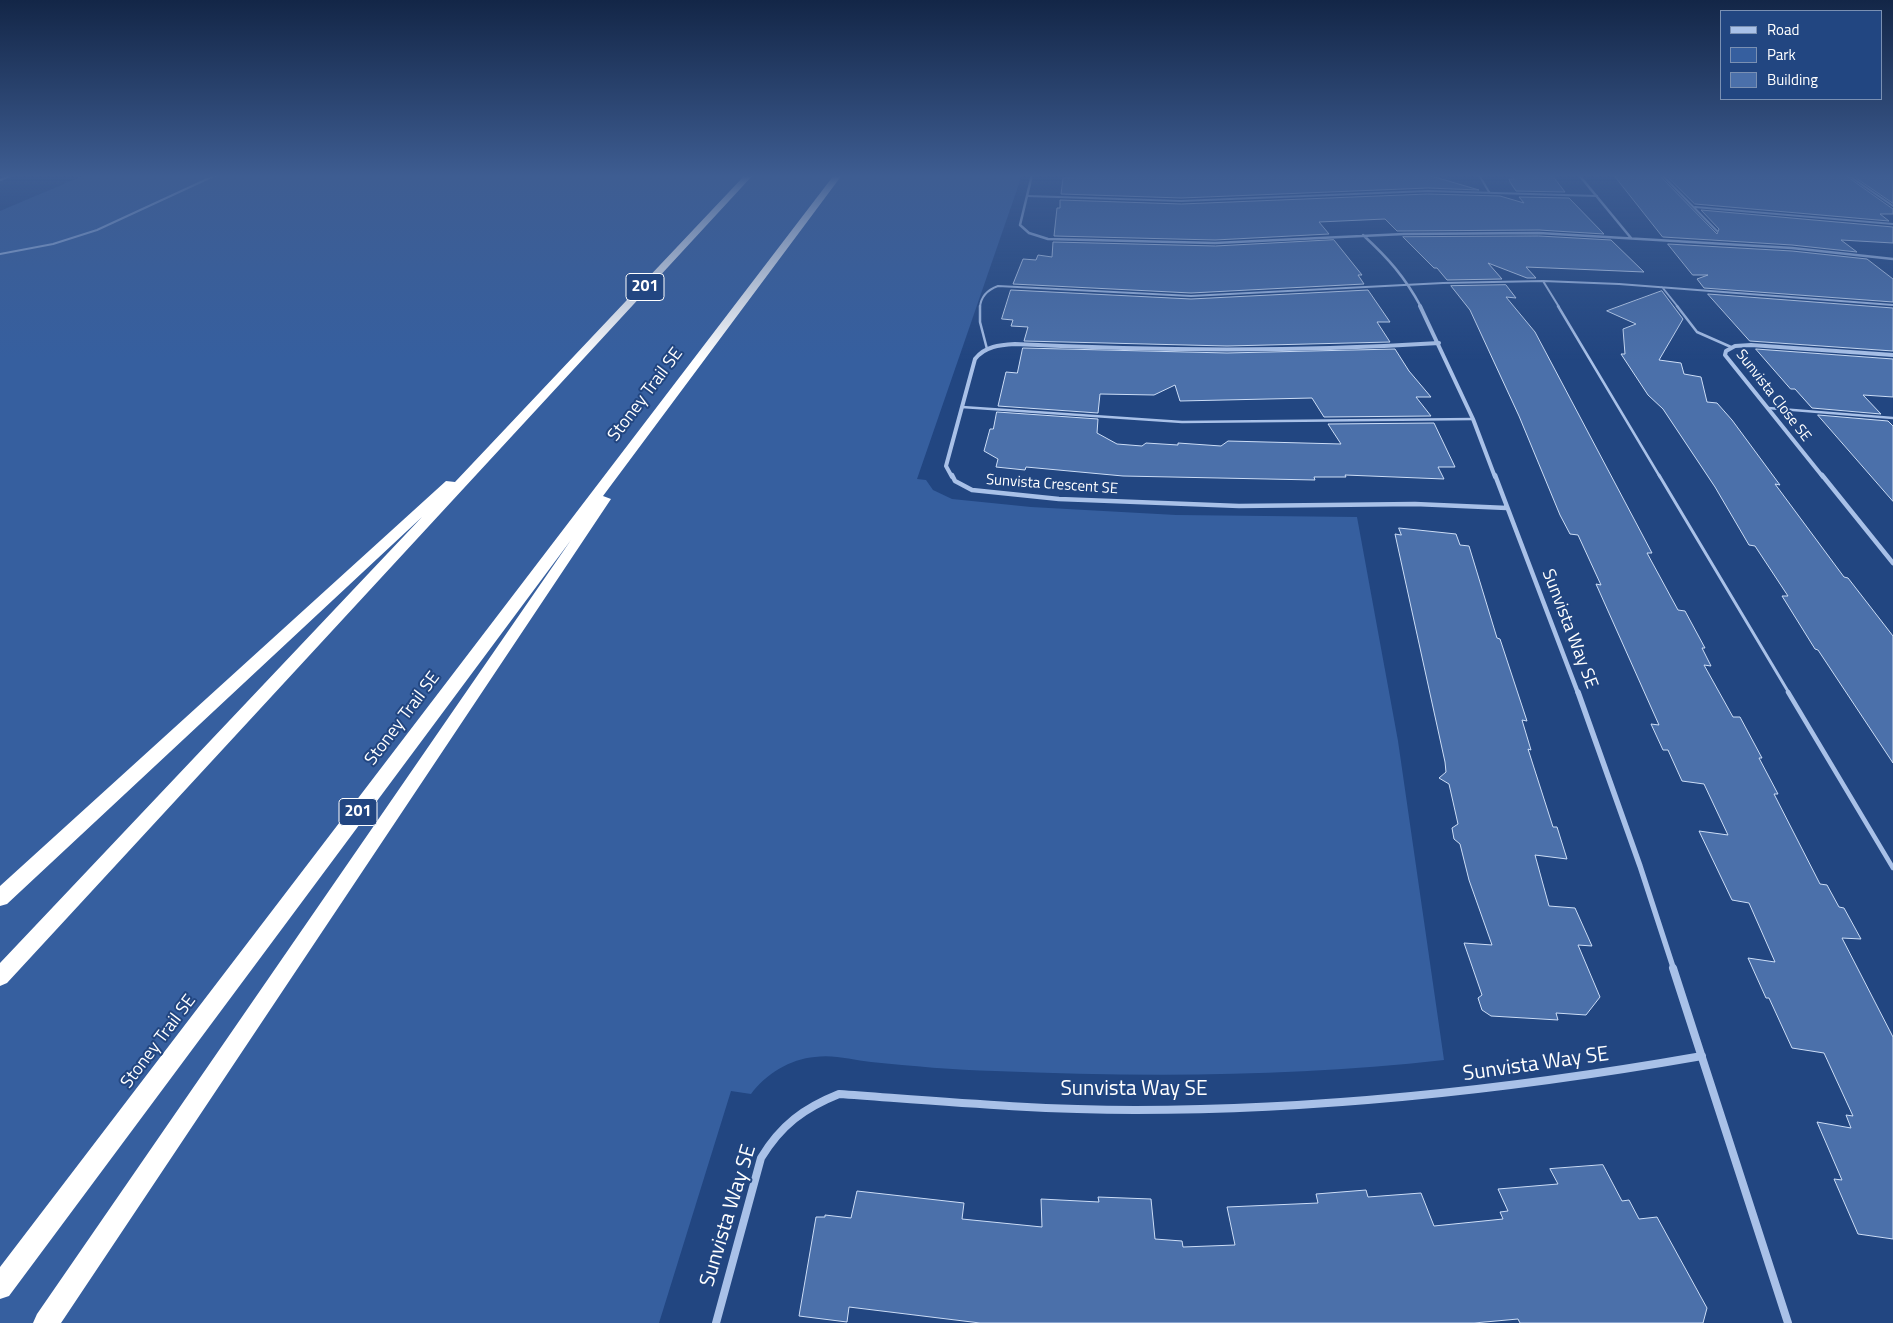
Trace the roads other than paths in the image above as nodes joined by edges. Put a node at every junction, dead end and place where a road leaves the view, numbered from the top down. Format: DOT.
graph roads {
  1 [pos="75,237"];
  2 [pos="691,237"];
  3 [pos="791,237"];
  4 [pos="1044,237"];
  5 [pos="1331,237"];
  6 [pos="1365,237"];
  7 [pos="1593,237"];
  8 [pos="1631,238"];
  9 [pos="0,254"];
  10 [pos="1893,259"];
  11 [pos="1543,281"];
  12 [pos="1409,285"];
  13 [pos="1662,287"];
  14 [pos="1893,305"];
  15 [pos="715,337"];
  16 [pos="1439,343"];
  17 [pos="1731,347"];
  18 [pos="986,349"];
  19 [pos="1893,356"];
  20 [pos="541,400"];
  21 [pos="962,407"];
  22 [pos="1768,408"];
  23 [pos="1893,418"];
  24 [pos="1472,419"];
  25 [pos="1507,508"];
  26 [pos="1893,564"];
  27 [pos="1893,868"];
  28 [pos="0,898"];
  29 [pos="0,976"];
  30 [pos="1702,1056"];
  31 [pos="0,1287"];
  32 [pos="46,1323"];
  33 [pos="716,1323"];
  34 [pos="1788,1323"];
  1 -- 9 [label="lane"];
  2 -- 20 [label="highway, 201"];
  3 -- 15 [label="highway, Stoney Trail SE / 201"];
  4 -- 5 [label="street"];
  6 -- 12 [label="street, Sunvista Way SE"];
  7 -- 8 [label="street"];
  8 -- 10 [label="street"];
  11 -- 12 [label="lane"];
  11 -- 13 [label="lane"];
  11 -- 27 [label="lane"];
  12 -- 16 [label="street, Sunvista Way SE"];
  12 -- 18 [label="lane"];
  13 -- 14 [label="lane"];
  13 -- 17 [label="lane"];
  15 -- 31 [label="highway, Stoney Trail SE / 201"];
  15 -- 32 [label="highway"];
  16 -- 18 [label="street"];
  16 -- 24 [label="street, Sunvista Way SE"];
  17 -- 19 [label="street, Sunvista Close SE"];
  17 -- 22 [label="street, Sunvista Close SE"];
  18 -- 21 [label="street, Sunvista Crescent SE"];
  20 -- 28 [label="highway"];
  20 -- 29 [label="highway, 201"];
  21 -- 24 [label="lane"];
  21 -- 25 [label="street, Sunvista Crescent SE"];
  22 -- 23 [label="lane"];
  22 -- 26 [label="street, Sunvista Close SE"];
  24 -- 25 [label="street, Sunvista Way SE"];
  25 -- 30 [label="street, Sunvista Way SE"];
  30 -- 33 [label="street, Sunvista Way SE"];
  30 -- 34 [label="street, Sunvista Way SE"];
}
